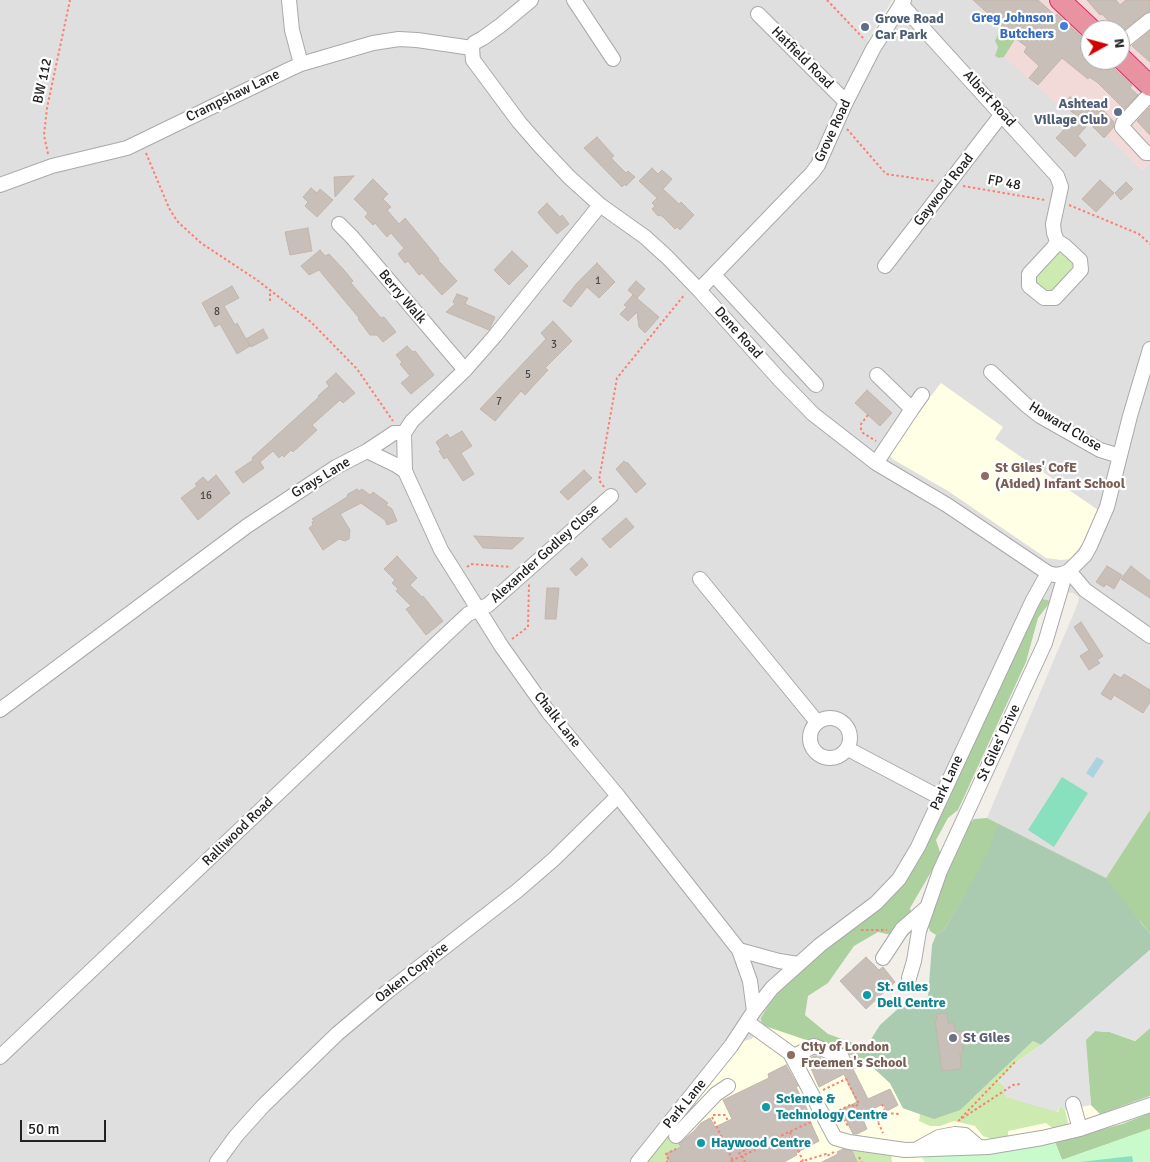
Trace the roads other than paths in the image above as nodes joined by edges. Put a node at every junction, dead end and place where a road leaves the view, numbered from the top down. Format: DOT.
graph roads {
  1 [pos="290,0"];
  2 [pos="531,0"];
  3 [pos="574,0"];
  4 [pos="1060,0"];
  5 [pos="902,2"];
  6 [pos="758,14"];
  7 [pos="1081,20"];
  8 [pos="1150,20"];
  9 [pos="1130,36"];
  10 [pos="472,48"];
  11 [pos="613,58"];
  12 [pos="301,64"];
  13 [pos="1130,67"];
  14 [pos="1150,86"];
  15 [pos="1150,94"];
  16 [pos="846,102"];
  17 [pos="1002,114"];
  18 [pos="1150,153"];
  19 [pos="0,185"];
  20 [pos="600,205"];
  21 [pos="339,224"];
  22 [pos="1057,241"];
  23 [pos="884,266"];
  24 [pos="714,275"];
  25 [pos="696,287"];
  26 [pos="1150,349"];
  27 [pos="465,370"];
  28 [pos="991,372"];
  29 [pos="877,375"];
  30 [pos="816,385"];
  31 [pos="922,395"];
  32 [pos="912,409"];
  33 [pos="404,433"];
  34 [pos="367,451"];
  35 [pos="1120,456"];
  36 [pos="876,463"];
  37 [pos="404,471"];
  38 [pos="611,496"];
  39 [pos="1066,572"];
  40 [pos="1048,573"];
  41 [pos="700,580"];
  42 [pos="478,609"];
  43 [pos="1150,636"];
  44 [pos="0,710"];
  45 [pos="817,722"];
  46 [pos="848,749"];
  47 [pos="618,796"];
  48 [pos="941,798"];
  49 [pos="925,909"];
  50 [pos="739,950"];
  51 [pos="883,958"];
  52 [pos="798,964"];
  53 [pos="909,978"];
  54 [pos="750,1017"];
  55 [pos="793,1055"];
  56 [pos="0,1057"];
  57 [pos="844,1062"];
  58 [pos="728,1086"];
  59 [pos="706,1104"];
  60 [pos="1073,1104"];
  61 [pos="1150,1105"];
  62 [pos="715,1116"];
  63 [pos="1080,1129"];
  64 [pos="676,1136"];
  65 [pos="907,1154"];
  66 [pos="217,1162"];
  67 [pos="638,1162"];
  1 -- 12 [label="street"];
  2 -- 10 [label="street"];
  3 -- 11 [label="street"];
  4 -- 7 [label="highway"];
  5 -- 16 [label="street, Grove Road"];
  5 -- 17 [label="street, Albert Road"];
  6 -- 16 [label="street, Hatfield Road"];
  8 -- 9 [label="street"];
  10 -- 12 [label="street, Crampshaw Lane"];
  10 -- 20 [label="street, Dene Road"];
  12 -- 19 [label="street, Crampshaw Lane"];
  13 -- 14 [label="highway"];
  15 -- 18 [label="street"];
  16 -- 24 [label="street, Grove Road"];
  17 -- 22 [label="street, Albert Road"];
  17 -- 23 [label="street, Gaywood Road"];
  20 -- 25 [label="street, Dene Road"];
  20 -- 27 [label="street"];
  21 -- 27 [label="street, Berry Walk"];
  24 -- 25 [label="street, Grove Road"];
  24 -- 30 [label="street, Dene Road"];
  25 -- 36 [label="street, Dene Road"];
  26 -- 35 [label="street"];
  27 -- 33 [label="street"];
  28 -- 35 [label="street, Howard Close"];
  29 -- 32 [label="street"];
  31 -- 32 [label="street"];
  32 -- 36 [label="street"];
  33 -- 34 [label="street, Grays Lane"];
  33 -- 37 [label="street, Chalk Lane"];
  34 -- 37 [label="street"];
  34 -- 44 [label="street, Grays Lane"];
  35 -- 39 [label="street"];
  36 -- 40 [label="street, Dene Road"];
  37 -- 42 [label="street, Chalk Lane"];
  38 -- 42 [label="street, Alexander Godley Close"];
  39 -- 40 [label="street"];
  39 -- 43 [label="street"];
  39 -- 49 [label="street, St Giles' Drive"];
  40 -- 48 [label="street, Park Lane"];
  41 -- 45 [label="street"];
  42 -- 47 [label="street, Chalk Lane"];
  42 -- 56 [label="street, Ralliwood Road"];
  45 -- 46 [label="street"];
  45 -- 46 [label="street"];
  46 -- 48 [label="street"];
  47 -- 50 [label="street, Chalk Lane"];
  47 -- 66 [label="street, Oaken Coppice"];
  48 -- 52 [label="street, Park Lane"];
  49 -- 51 [label="street, St Giles' Drive"];
  49 -- 53 [label="street, St Giles' Drive"];
  50 -- 52 [label="street"];
  50 -- 54 [label="street, Chalk Lane"];
  52 -- 54 [label="street, Park Lane"];
  54 -- 55 [label="street"];
  54 -- 67 [label="street, Park Lane"];
  55 -- 57 [label="street"];
  55 -- 65 [label="street"];
  58 -- 59 [label="street"];
  59 -- 62 [label="street"];
  59 -- 64 [label="street"];
  60 -- 63 [label="street"];
  61 -- 63 [label="street"];
  63 -- 65 [label="street"];
}
